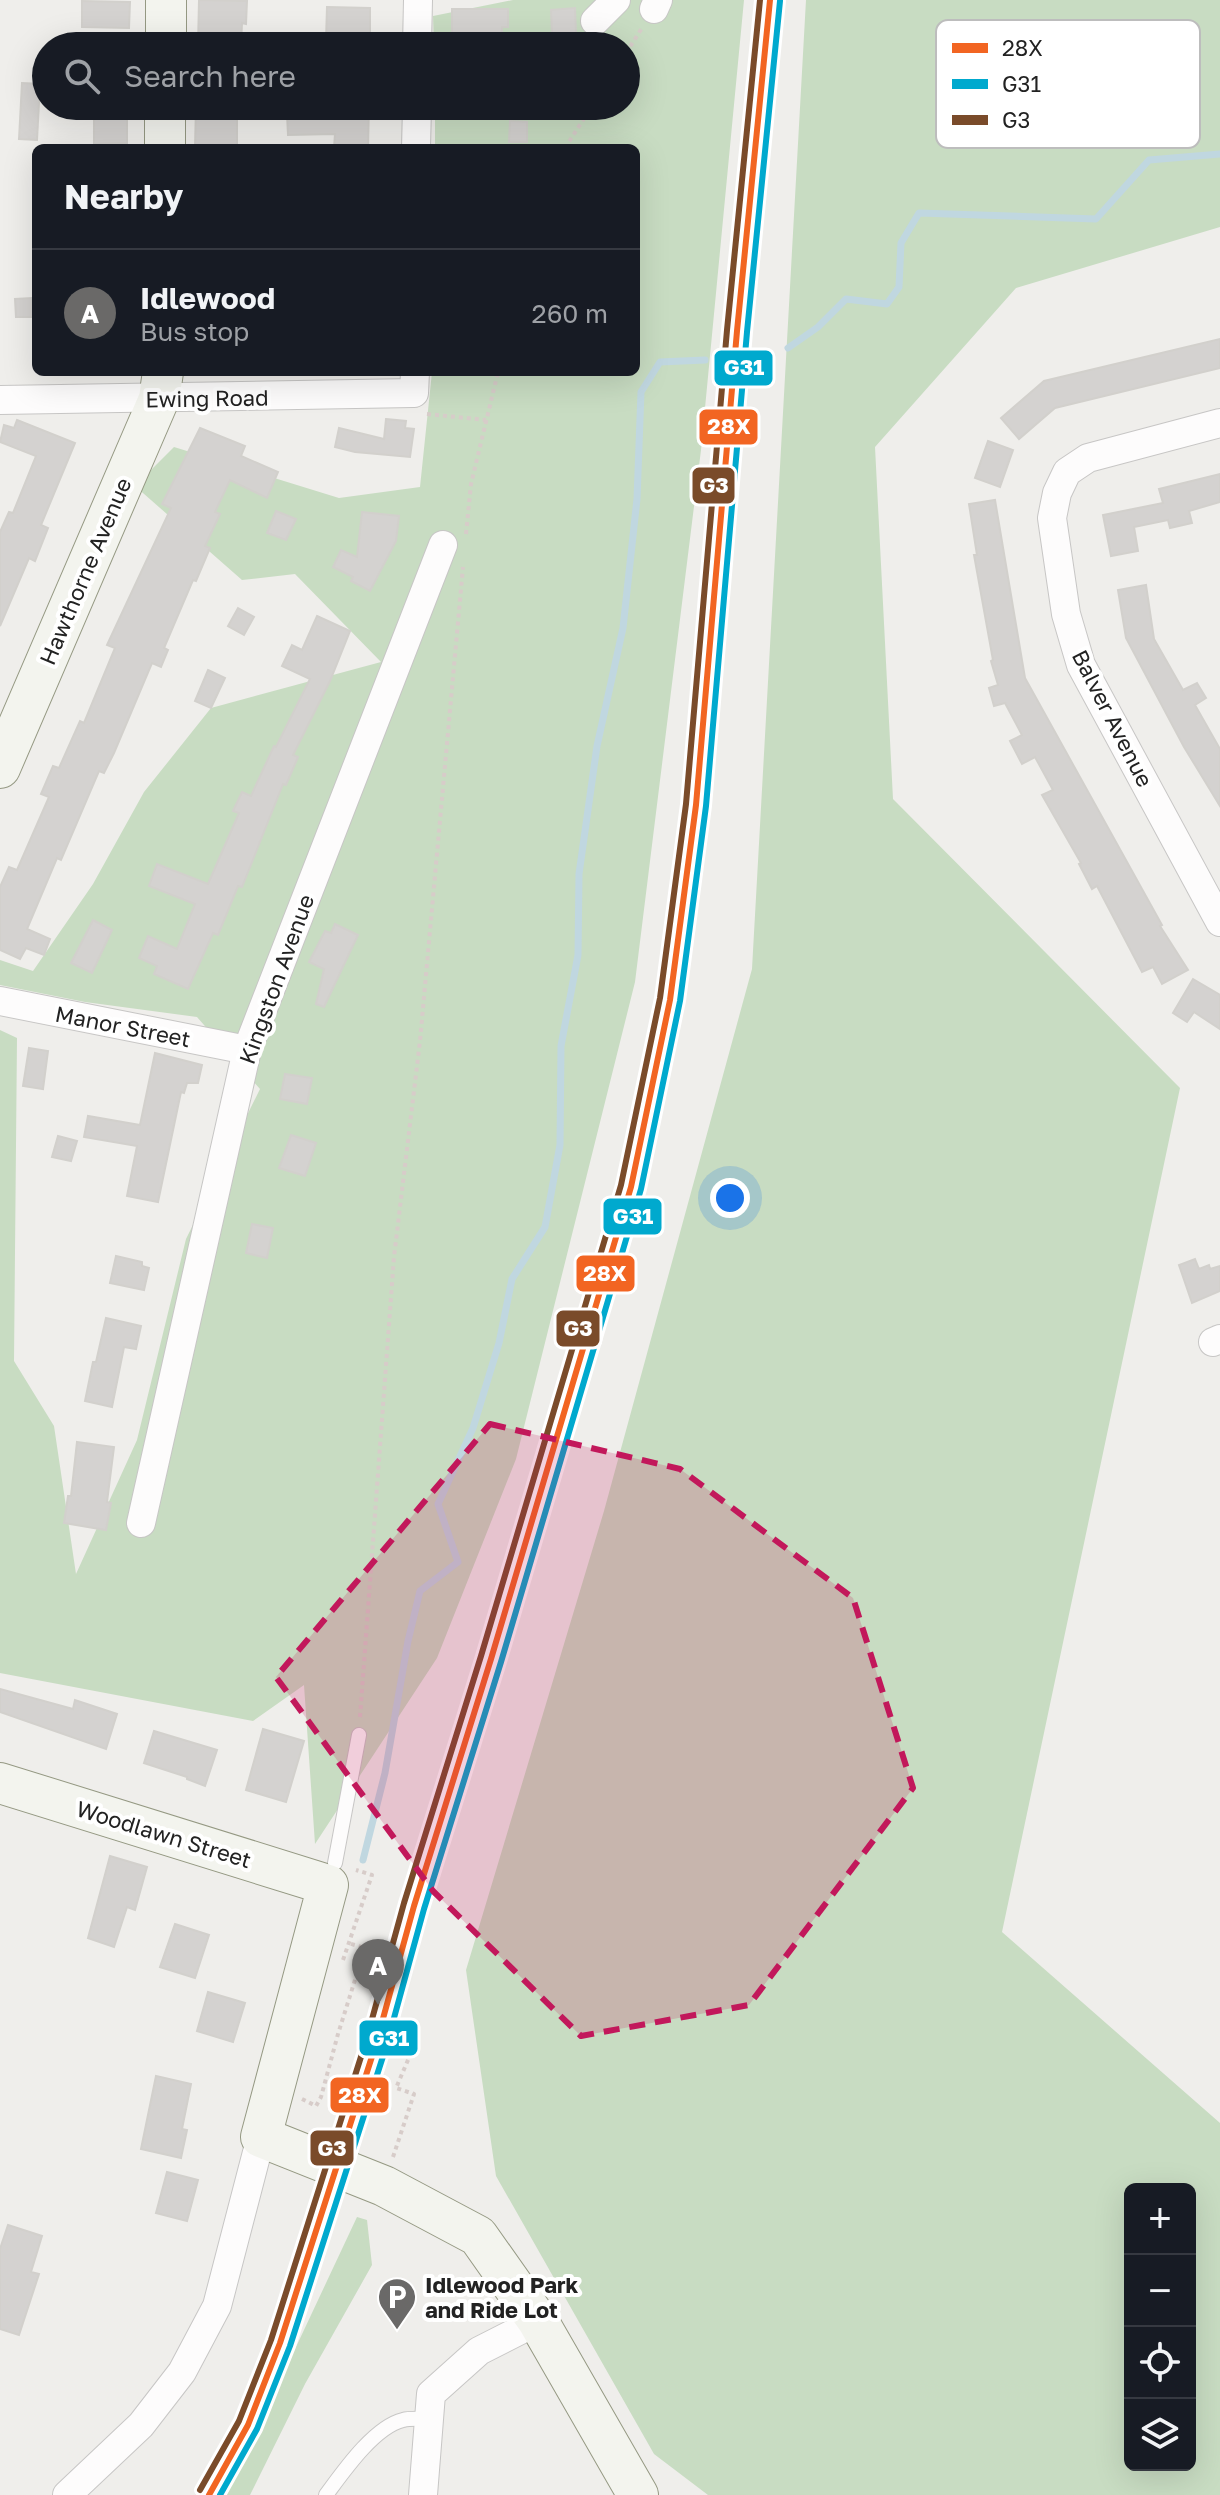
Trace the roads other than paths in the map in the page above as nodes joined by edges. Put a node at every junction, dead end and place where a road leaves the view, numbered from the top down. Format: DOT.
graph roads {
  1 [pos="166,0"];
  2 [pos="418,0"];
  3 [pos="616,0"];
  4 [pos="770,0"];
  5 [pos="595,21"];
  6 [pos="166,32"];
  7 [pos="417,32"];
  8 [pos="165,120"];
  9 [pos="417,120"];
  10 [pos="165,144"];
  11 [pos="416,144"];
  12 [pos="161,385"];
  13 [pos="415,393"];
  14 [pos="0,400"];
  15 [pos="1220,423"];
  16 [pos="457,552"];
  17 [pos="0,768"];
  18 [pos="1220,922"];
  19 [pos="0,1001"];
  20 [pos="247,1050"];
  21 [pos="141,1523"];
  22 [pos="359,1735"];
  23 [pos="0,1783"];
  24 [pos="331,1874"];
  25 [pos="261,2137"];
  26 [pos="538,2321"];
  27 [pos="428,2419"];
  28 [pos="67,2495"];
  29 [pos="209,2495"];
  30 [pos="326,2495"];
  31 [pos="423,2495"];
  32 [pos="638,2495"];
  1 -- 6 [label="street"];
  2 -- 7 [label="street"];
  3 -- 5 [label="street"];
  4 -- 29 [label="lane, bridge"];
  8 -- 10 [label="street"];
  9 -- 11 [label="street"];
  12 -- 13 [label="street, Ewing Road"];
  12 -- 14 [label="street, Ewing Road"];
  12 -- 17 [label="street, Hawthorne Avenue"];
  15 -- 18 [label="street, Balver Avenue"];
  16 -- 20 [label="street, Kingston Avenue"];
  19 -- 20 [label="street, Manor Street"];
  20 -- 21 [label="street, Kingston Avenue"];
  22 -- 24 [label="lane"];
  23 -- 24 [label="street, Woodlawn Street"];
  24 -- 25 [label="street"];
  25 -- 26 [label="street"];
  25 -- 28 [label="street"];
  26 -- 27 [label="street"];
  26 -- 32 [label="street"];
  27 -- 30 [label="lane"];
  27 -- 31 [label="street"];
}
